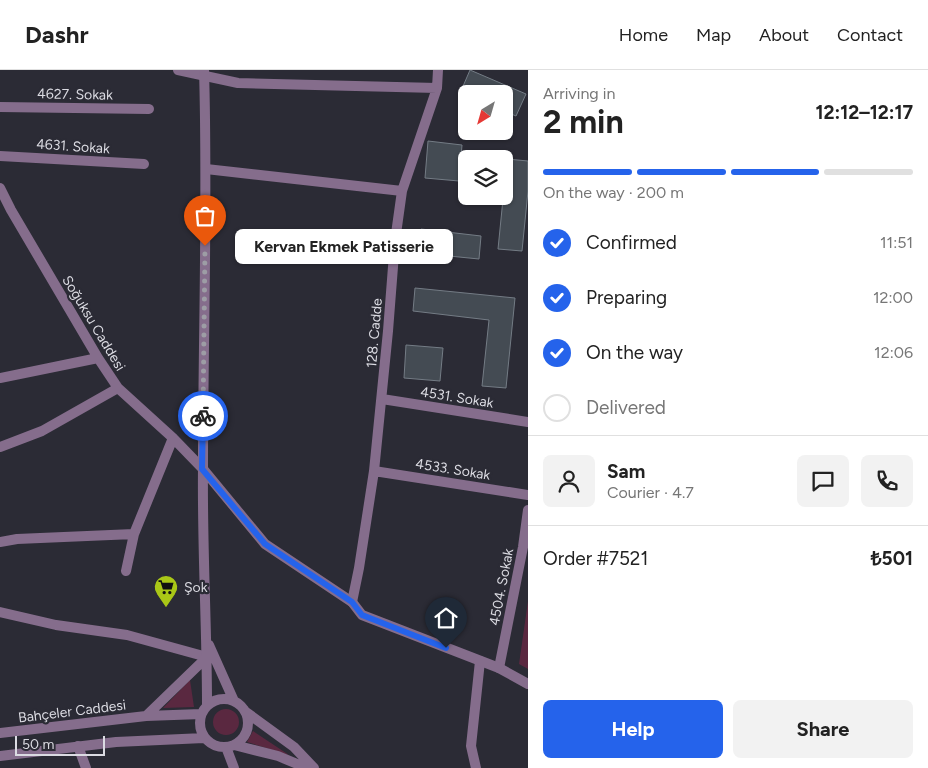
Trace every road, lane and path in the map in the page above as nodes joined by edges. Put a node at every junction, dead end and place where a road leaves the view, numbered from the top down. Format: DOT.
graph roads {
  1 [pos="178,70"];
  2 [pos="438,70"];
  3 [pos="204,73"];
  4 [pos="437,88"];
  5 [pos="0,108"];
  6 [pos="149,109"];
  7 [pos="0,156"];
  8 [pos="144,164"];
  9 [pos="206,169"];
  10 [pos="0,188"];
  11 [pos="402,191"];
  12 [pos="11,210"];
  13 [pos="0,212"];
  14 [pos="98,358"];
  15 [pos="0,378"];
  16 [pos="118,388"];
  17 [pos="382,399"];
  18 [pos="528,422"];
  19 [pos="173,438"];
  20 [pos="0,447"];
  21 [pos="202,469"];
  22 [pos="374,471"];
  23 [pos="528,495"];
  24 [pos="528,510"];
  25 [pos="134,534"];
  26 [pos="0,542"];
  27 [pos="126,571"];
  28 [pos="352,602"];
  29 [pos="0,612"];
  30 [pos="207,642"];
  31 [pos="207,657"];
  32 [pos="480,661"];
  33 [pos="499,668"];
  34 [pos="528,684"];
  35 [pos="234,701"];
  36 [pos="204,710"];
  37 [pos="246,712"];
  38 [pos="146,716"];
  39 [pos="0,733"];
  40 [pos="204,738"];
  41 [pos="78,746"];
  42 [pos="230,746"];
  43 [pos="0,756"];
  44 [pos="86,768"];
  45 [pos="234,768"];
  46 [pos="308,768"];
  47 [pos="314,768"];
  48 [pos="476,768"];
  1 -- 3 [label="street"];
  2 -- 4 [label="street, 128. Cadde"];
  3 -- 4 [label="street"];
  3 -- 9 [label="street"];
  4 -- 11 [label="street, 128. Cadde"];
  5 -- 6 [label="street, 4627. Sokak"];
  7 -- 8 [label="street, 4631. Sokak"];
  9 -- 11 [label="street"];
  9 -- 21 [label="street"];
  10 -- 12 [label="street, Soğuksu Caddesi"];
  11 -- 17 [label="street, 128. Cadde"];
  12 -- 13 [label="street"];
  12 -- 14 [label="street, Soğuksu Caddesi"];
  14 -- 15 [label="street"];
  14 -- 16 [label="street, Soğuksu Caddesi"];
  16 -- 19 [label="street, Soğuksu Caddesi"];
  16 -- 20 [label="street"];
  17 -- 18 [label="street, 4531. Sokak"];
  17 -- 22 [label="street, 128. Cadde"];
  19 -- 21 [label="street, Soğuksu Caddesi"];
  19 -- 25 [label="street"];
  21 -- 28 [label="street, Soğuksu Caddesi"];
  21 -- 30 [label="street"];
  22 -- 23 [label="street, 4533. Sokak"];
  22 -- 28 [label="street, 128. Cadde"];
  24 -- 33 [label="street, 4504. Sokak"];
  25 -- 26 [label="street"];
  25 -- 27 [label="street"];
  28 -- 32 [label="street, Soğuksu Caddesi"];
  29 -- 31 [label="street"];
  30 -- 31 [label="street"];
  30 -- 35 [label="street"];
  31 -- 36 [label="street"];
  31 -- 38 [label="street"];
  32 -- 33 [label="street, Soğuksu Caddesi"];
  32 -- 48 [label="street"];
  33 -- 34 [label="street, Soğuksu Caddesi"];
  35 -- 36 [label="street"];
  35 -- 37 [label="street"];
  36 -- 38 [label="street, Bahçeler Caddesi"];
  36 -- 40 [label="street"];
  37 -- 42 [label="street"];
  37 -- 47 [label="street"];
  38 -- 39 [label="street, Bahçeler Caddesi"];
  40 -- 41 [label="street"];
  40 -- 42 [label="street"];
  41 -- 43 [label="street"];
  41 -- 44 [label="street"];
  42 -- 45 [label="street"];
  42 -- 46 [label="street"];
}
